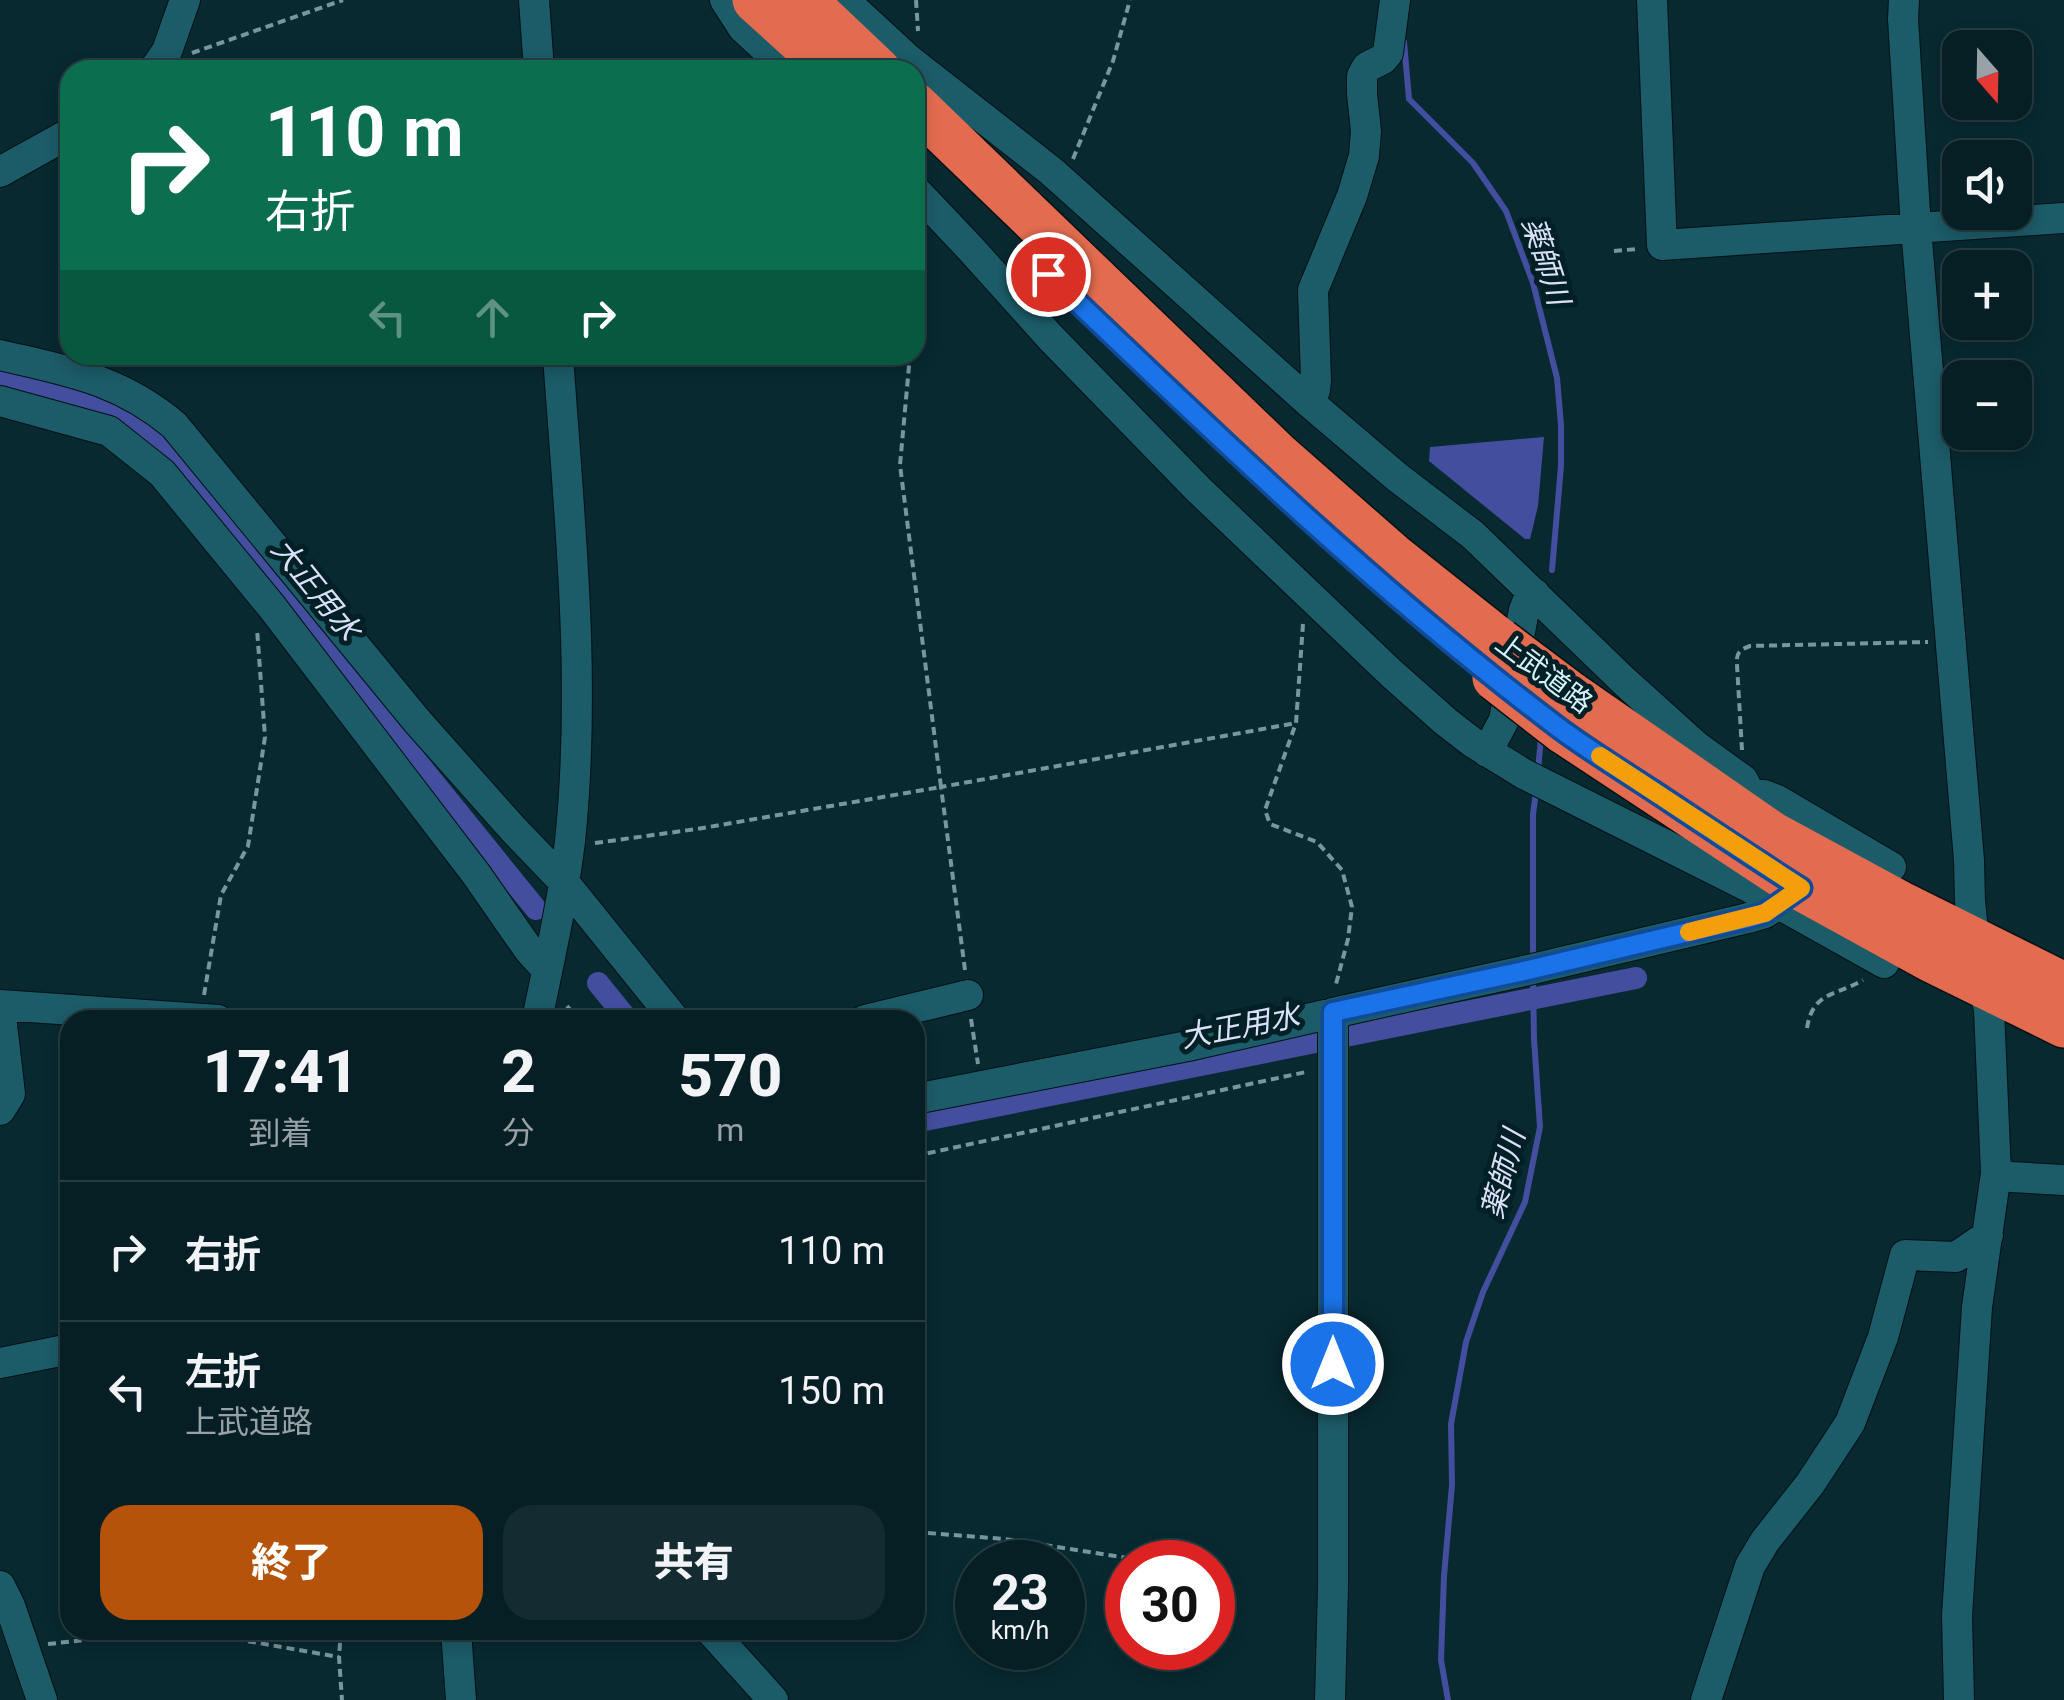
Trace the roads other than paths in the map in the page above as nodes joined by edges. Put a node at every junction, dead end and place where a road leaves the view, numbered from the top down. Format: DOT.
graph roads {
  1 [pos="185,0"];
  2 [pos="534,0"];
  3 [pos="725,0"];
  4 [pos="755,0"];
  5 [pos="804,0"];
  6 [pos="844,0"];
  7 [pos="1395,0"];
  8 [pos="1652,0"];
  9 [pos="1904,0"];
  10 [pos="161,60"];
  11 [pos="538,60"];
  12 [pos="778,60"];
  13 [pos="821,60"];
  14 [pos="867,60"];
  15 [pos="910,60"];
  16 [pos="925,72"];
  17 [pos="925,115"];
  18 [pos="60,139"];
  19 [pos="925,156"];
  20 [pos="0,172"];
  21 [pos="925,200"];
  22 [pos="2064,218"];
  23 [pos="1916,228"];
  24 [pos="0,355"];
  25 [pos="60,356"];
  26 [pos="41,364"];
  27 [pos="559,365"];
  28 [pos="0,400"];
  29 [pos="1310,403"];
  30 [pos="1535,594"];
  31 [pos="1498,659"];
  32 [pos="1566,712"];
  33 [pos="1488,752"];
  34 [pos="1748,805"];
  35 [pos="1891,867"];
  36 [pos="563,881"];
  37 [pos="1790,896"];
  38 [pos="1974,941"];
  39 [pos="1884,963"];
  40 [pos="547,970"];
  41 [pos="1983,985"];
  42 [pos="2064,985"];
  43 [pos="968,995"];
  44 [pos="0,1006"];
  45 [pos="64,1010"];
  46 [pos="539,1010"];
  47 [pos="667,1010"];
  48 [pos="907,1010"];
  49 [pos="2064,1025"];
  50 [pos="1333,1038"];
  51 [pos="925,1097"];
  52 [pos="0,1110"];
  53 [pos="1996,1173"];
  54 [pos="2064,1180"];
  55 [pos="1988,1235"];
  56 [pos="60,1350"];
  57 [pos="0,1362"];
  58 [pos="0,1586"];
  59 [pos="457,1640"];
  60 [pos="719,1640"];
  61 [pos="770,1699"];
  62 [pos="42,1700"];
  63 [pos="461,1700"];
  64 [pos="1330,1700"];
  65 [pos="1706,1700"];
  66 [pos="1959,1700"];
  1 -- 10 [label="street"];
  2 -- 11 [label="street"];
  3 -- 12 [label="street"];
  4 -- 13 [label="highway"];
  5 -- 14 [label="highway"];
  6 -- 15 [label="street"];
  7 -- 29 [label="street"];
  8 -- 23 [label="street"];
  9 -- 23 [label="street"];
  16 -- 29 [label="street"];
  17 -- 31 [label="highway, 上武道路"];
  18 -- 20 [label="street"];
  19 -- 31 [label="highway, 上武道路"];
  21 -- 33 [label="street"];
  22 -- 23 [label="street"];
  23 -- 38 [label="street"];
  24 -- 26 [label="street"];
  25 -- 26 [label="street"];
  26 -- 36 [label="street"];
  27 -- 36 [label="street"];
  28 -- 40 [label="street"];
  29 -- 30 [label="street"];
  30 -- 33 [label="street"];
  30 -- 34 [label="street"];
  31 -- 32 [label="highway, 上武道路, bridge"];
  32 -- 34 [label="highway, 上武道路"];
  32 -- 37 [label="highway, 上武道路"];
  33 -- 37 [label="street"];
  34 -- 35 [label="street"];
  34 -- 38 [label="highway, 上武道路"];
  36 -- 40 [label="street"];
  36 -- 47 [label="street"];
  37 -- 39 [label="street"];
  37 -- 41 [label="highway, 上武道路"];
  37 -- 50 [label="street"];
  38 -- 41 [label="street"];
  38 -- 42 [label="highway, 上武道路"];
  40 -- 46 [label="street"];
  41 -- 49 [label="highway, 上武道路"];
  41 -- 53 [label="street"];
  43 -- 48 [label="street"];
  44 -- 45 [label="street"];
  44 -- 52 [label="street"];
  50 -- 51 [label="street"];
  50 -- 64 [label="street"];
  53 -- 54 [label="street"];
  53 -- 55 [label="street"];
  55 -- 65 [label="street"];
  55 -- 66 [label="street"];
  56 -- 57 [label="street"];
  58 -- 62 [label="street"];
  59 -- 63 [label="street"];
  60 -- 61 [label="street"];
}
